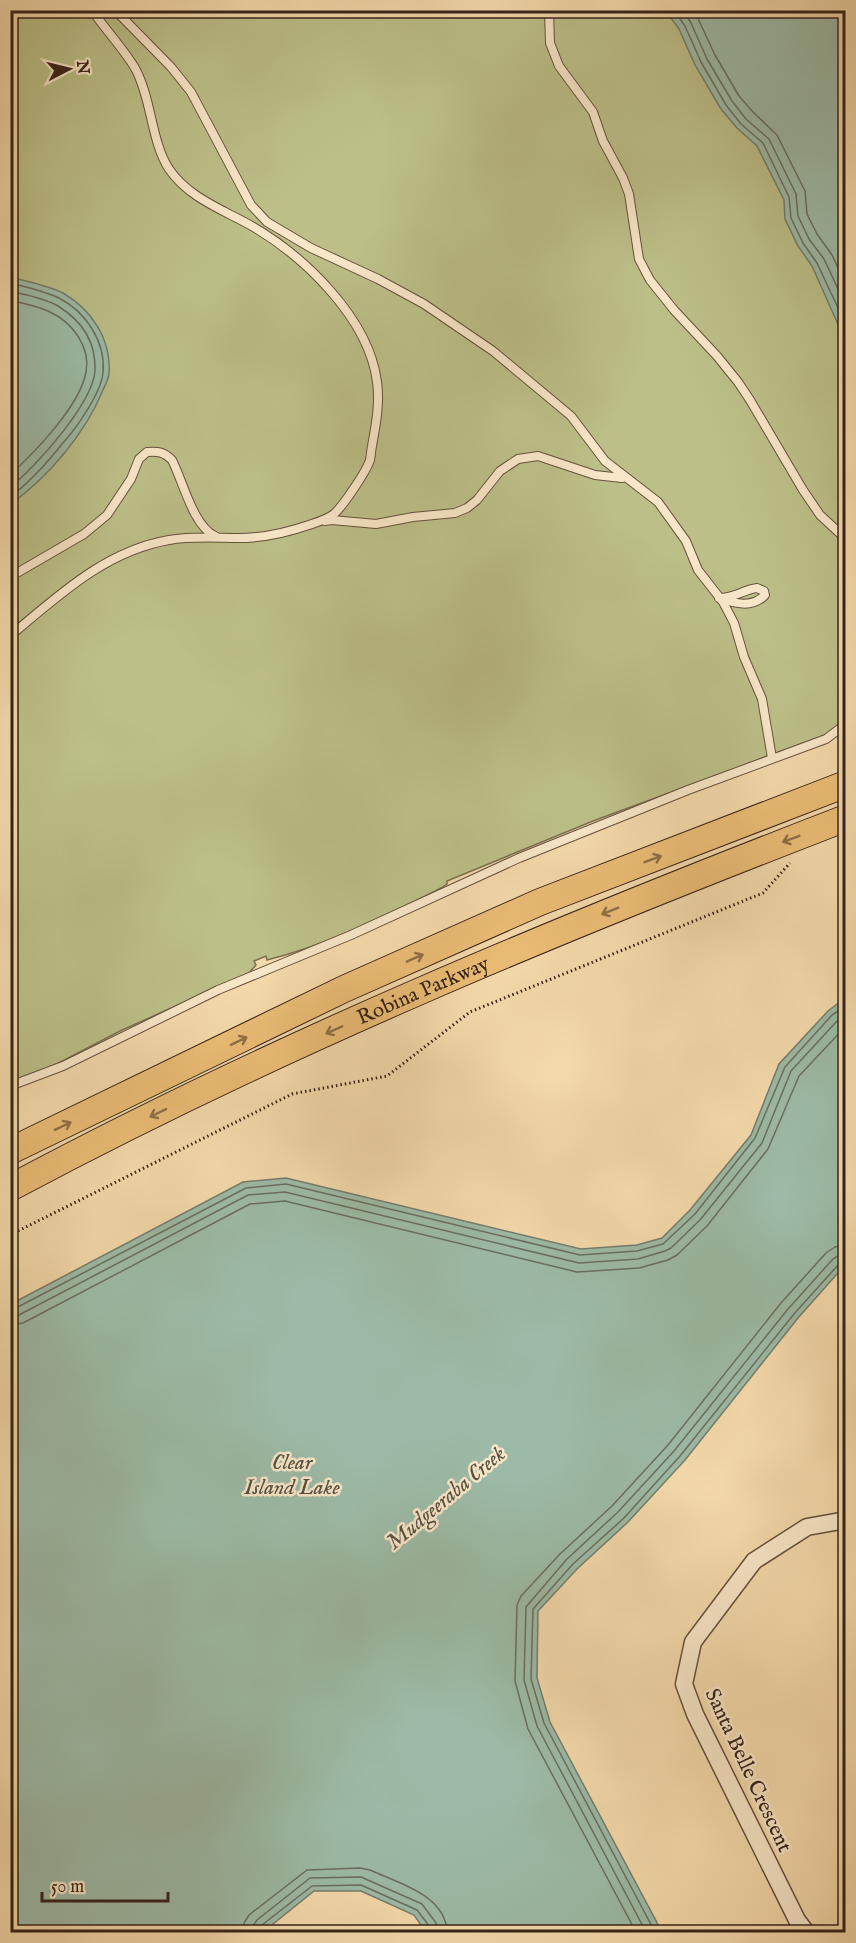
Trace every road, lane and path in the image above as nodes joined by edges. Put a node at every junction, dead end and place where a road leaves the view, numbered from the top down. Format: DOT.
graph roads {
  1 [pos="92,10"];
  2 [pos="115,10"];
  3 [pos="549,10"];
  4 [pos="605,461"];
  5 [pos="601,475"];
  6 [pos="628,480"];
  7 [pos="343,502"];
  8 [pos="350,521"];
  9 [pos="201,523"];
  10 [pos="310,525"];
  11 [pos="218,538"];
  12 [pos="184,539"];
  13 [pos="846,539"];
  14 [pos="10,577"];
  15 [pos="10,636"];
  16 [pos="846,724"];
  17 [pos="772,758"];
  18 [pos="846,784"];
  19 [pos="846,818"];
  20 [pos="795,860"];
  21 [pos="10,1086"];
  22 [pos="10,1152"];
  23 [pos="10,1188"];
  24 [pos="10,1235"];
  25 [pos="846,1520"];
  26 [pos="806,1932"];
  1 -- 7 [label="lane"];
  2 -- 4 [label="lane"];
  3 -- 13 [label="lane"];
  4 -- 5 [label="lane"];
  4 -- 6 [label="lane"];
  5 -- 6 [label="lane"];
  5 -- 8 [label="lane"];
  6 -- 17 [label="lane"];
  7 -- 8 [label="lane"];
  7 -- 10 [label="lane"];
  8 -- 10 [label="lane"];
  9 -- 11 [label="lane"];
  9 -- 12 [label="lane"];
  9 -- 14 [label="lane"];
  10 -- 11 [label="lane"];
  11 -- 12 [label="lane"];
  12 -- 15 [label="lane"];
  16 -- 17 [label="lane"];
  17 -- 21 [label="lane"];
  22 -- 18 [label="main road, Robina Parkway, one-way"];
  19 -- 23 [label="main road, Robina Parkway, one-way"];
  20 -- 24 [label="path"];
  25 -- 26 [label="street, Santa Belle Crescent"];
}
